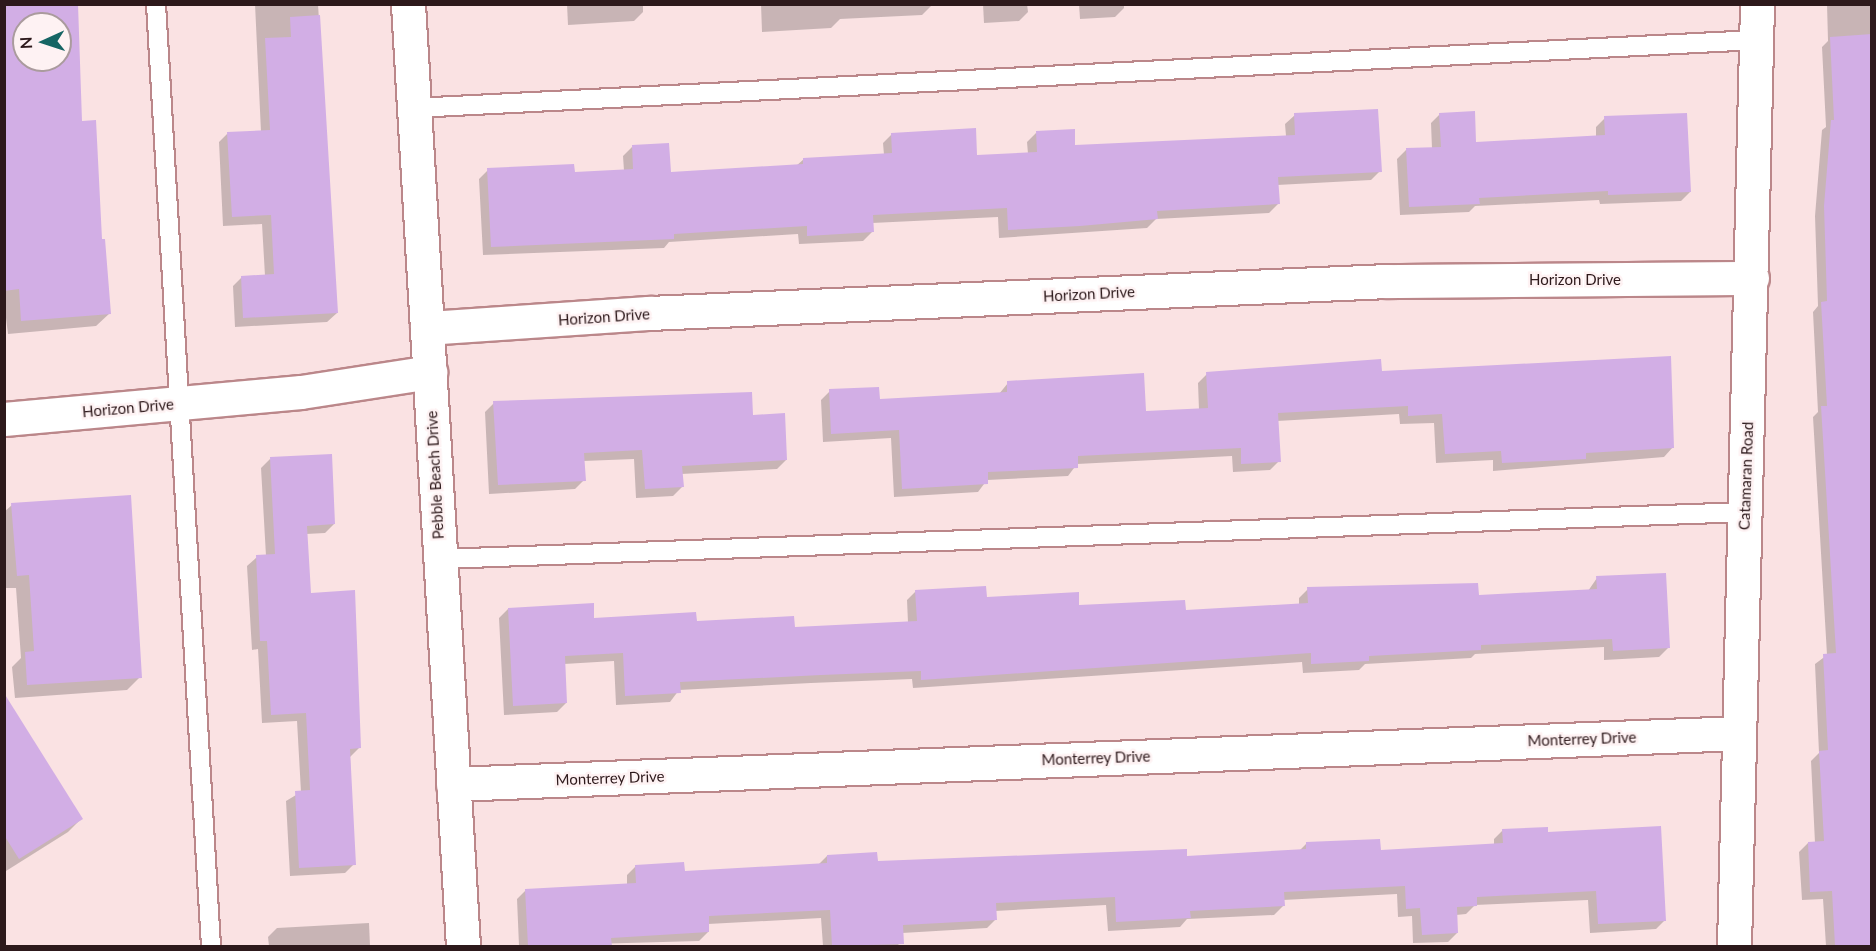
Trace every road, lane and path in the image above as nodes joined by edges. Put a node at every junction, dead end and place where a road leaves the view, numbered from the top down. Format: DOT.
graph roads {
  1 [pos="156,4"];
  2 [pos="408,4"];
  3 [pos="1757,4"];
  4 [pos="1756,40"];
  5 [pos="414,108"];
  6 [pos="1752,278"];
  7 [pos="427,328"];
  8 [pos="430,372"];
  9 [pos="178,403"];
  10 [pos="4,418"];
  11 [pos="1745,512"];
  12 [pos="440,559"];
  13 [pos="1739,733"];
  14 [pos="453,784"];
  15 [pos="211,946"];
  16 [pos="463,946"];
  17 [pos="1734,946"];
  1 -- 9 [label="lane"];
  2 -- 5 [label="street, Pebble Beach Drive"];
  3 -- 4 [label="street, Catamaran Road"];
  4 -- 5 [label="lane"];
  4 -- 6 [label="street, Catamaran Road"];
  5 -- 7 [label="street, Pebble Beach Drive"];
  6 -- 7 [label="street, Horizon Drive"];
  6 -- 11 [label="street, Catamaran Road"];
  7 -- 8 [label="street, Pebble Beach Drive"];
  8 -- 9 [label="street, Horizon Drive"];
  8 -- 12 [label="street, Pebble Beach Drive"];
  9 -- 10 [label="street, Horizon Drive"];
  9 -- 15 [label="lane"];
  11 -- 12 [label="lane"];
  11 -- 13 [label="street, Catamaran Road"];
  12 -- 14 [label="street, Pebble Beach Drive"];
  13 -- 14 [label="street, Monterrey Drive"];
  13 -- 17 [label="street, Catamaran Road"];
  14 -- 16 [label="street, Pebble Beach Drive"];
}
